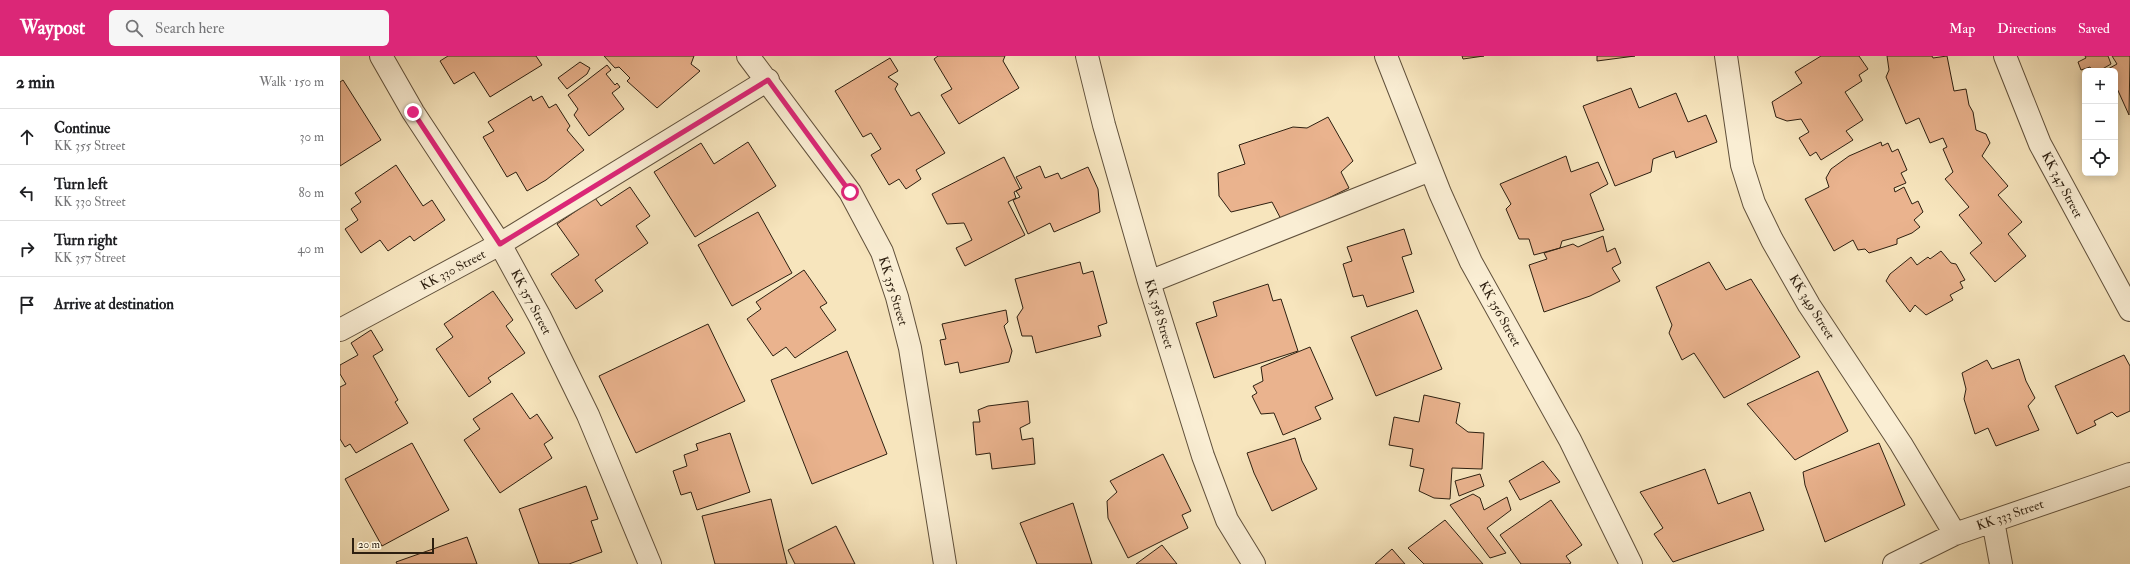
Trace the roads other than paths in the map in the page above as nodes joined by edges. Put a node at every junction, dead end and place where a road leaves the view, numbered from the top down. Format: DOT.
graph roads {
  1 [pos="381,56"];
  2 [pos="748,56"];
  3 [pos="1087,56"];
  4 [pos="1386,56"];
  5 [pos="1726,56"];
  6 [pos="2004,56"];
  7 [pos="768,80"];
  8 [pos="1430,170"];
  9 [pos="500,244"];
  10 [pos="1149,282"];
  11 [pos="2130,310"];
  12 [pos="340,330"];
  13 [pos="2130,474"];
  14 [pos="1992,521"];
  15 [pos="1955,534"];
  16 [pos="650,564"];
  17 [pos="945,564"];
  18 [pos="1254,564"];
  19 [pos="1631,564"];
  20 [pos="1894,564"];
  21 [pos="2001,564"];
  1 -- 9 [label="street, KK 357 Street"];
  2 -- 7 [label="street, KK 355 Street"];
  3 -- 10 [label="street, KK 358 Street"];
  4 -- 8 [label="street, KK 356 Street"];
  5 -- 15 [label="street, KK 349 Street"];
  6 -- 11 [label="street, KK 347 Street"];
  7 -- 9 [label="street, KK 330 Street"];
  7 -- 17 [label="street, KK 355 Street"];
  8 -- 10 [label="street"];
  8 -- 19 [label="street, KK 356 Street"];
  9 -- 12 [label="street, KK 330 Street"];
  9 -- 16 [label="street, KK 357 Street"];
  10 -- 18 [label="street, KK 358 Street"];
  13 -- 14 [label="street, KK 333 Street"];
  14 -- 15 [label="street, KK 333 Street"];
  14 -- 21 [label="street"];
  15 -- 20 [label="street, KK 333 Street"];
}
